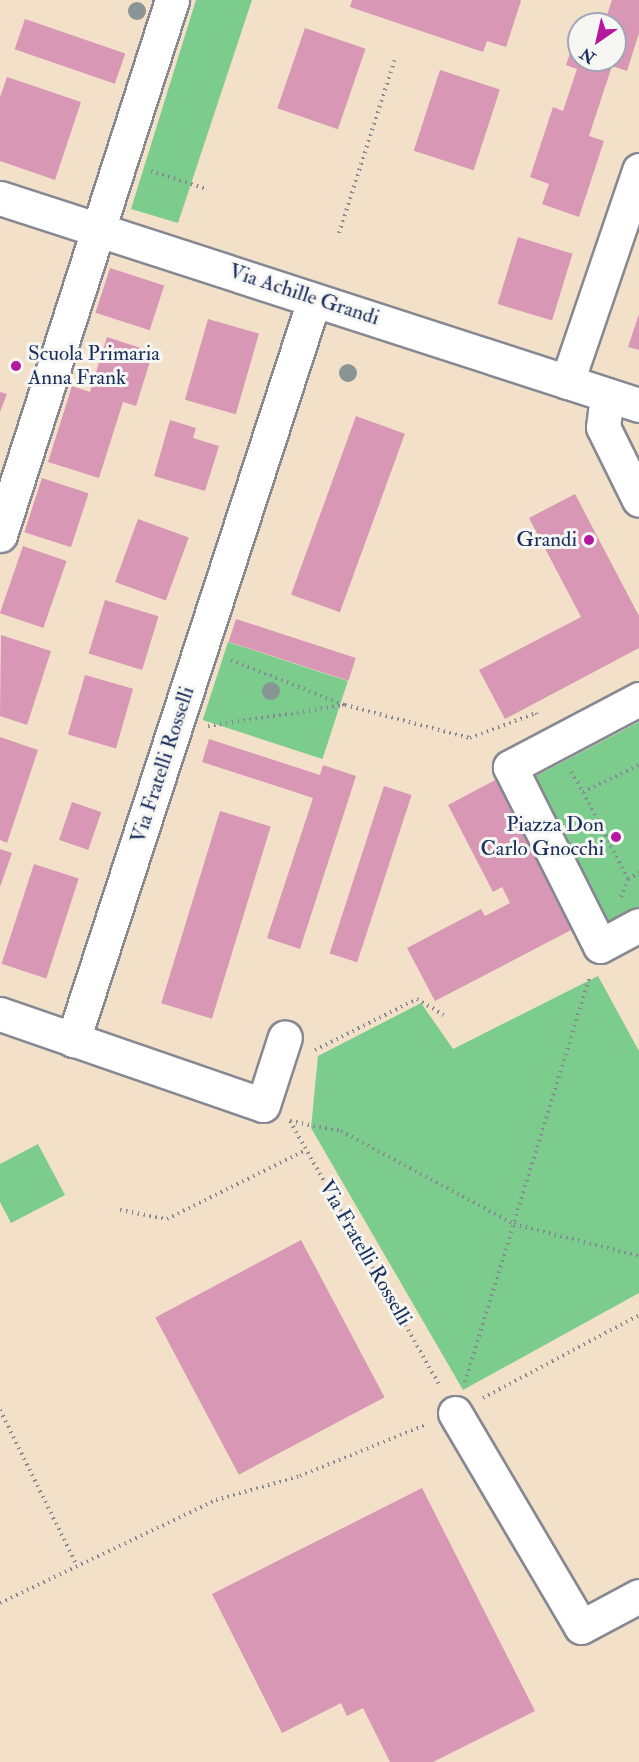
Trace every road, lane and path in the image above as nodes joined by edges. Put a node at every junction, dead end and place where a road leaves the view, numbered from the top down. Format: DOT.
graph roads {
  1 [pos="172,0"];
  2 [pos="395,59"];
  3 [pos="639,170"];
  4 [pos="0,198"];
  5 [pos="97,229"];
  6 [pos="339,233"];
  7 [pos="314,300"];
  8 [pos="567,381"];
  9 [pos="607,395"];
  10 [pos="639,405"];
  11 [pos="639,500"];
  12 [pos="0,535"];
  13 [pos="214,654"];
  14 [pos="224,670"];
  15 [pos="639,699"];
  16 [pos="345,705"];
  17 [pos="210,715"];
  18 [pos="555,743"];
  19 [pos="639,765"];
  20 [pos="639,873"];
  21 [pos="628,879"];
  22 [pos="639,925"];
  23 [pos="600,946"];
  24 [pos="0,1014"];
  25 [pos="444,1015"];
  26 [pos="285,1037"];
  27 [pos="73,1040"];
  28 [pos="310,1061"];
  29 [pos="282,1112"];
  30 [pos="306,1150"];
  31 [pos="120,1210"];
  32 [pos="514,1224"];
  33 [pos="639,1256"];
  34 [pos="639,1315"];
  35 [pos="0,1410"];
  36 [pos="455,1413"];
  37 [pos="77,1566"];
  38 [pos="639,1596"];
  39 [pos="0,1603"];
  1 -- 5 [label="street"];
  2 -- 6 [label="path"];
  3 -- 8 [label="street"];
  4 -- 5 [label="street, Via Achille Grandi"];
  5 -- 7 [label="street, Via Achille Grandi"];
  5 -- 12 [label="street"];
  7 -- 8 [label="street, Via Achille Grandi"];
  7 -- 13 [label="street, Via Fratelli Rosselli"];
  8 -- 9 [label="street, Via Achille Grandi"];
  9 -- 10 [label="street, Via Achille Grandi"];
  9 -- 11 [label="street"];
  13 -- 14 [label="path"];
  13 -- 16 [label="path"];
  13 -- 27 [label="street, Via Fratelli Rosselli"];
  15 -- 18 [label="street"];
  16 -- 17 [label="path"];
  16 -- 18 [label="path"];
  18 -- 23 [label="street"];
  19 -- 21 [label="path"];
  20 -- 21 [label="path"];
  21 -- 23 [label="path"];
  22 -- 23 [label="street"];
  23 -- 32 [label="path"];
  24 -- 27 [label="street"];
  25 -- 28 [label="path"];
  26 -- 29 [label="street"];
  27 -- 29 [label="street"];
  29 -- 30 [label="path, Via Fratelli Rosselli"];
  29 -- 32 [label="path"];
  30 -- 31 [label="path"];
  30 -- 36 [label="path, Via Fratelli Rosselli"];
  32 -- 33 [label="path"];
  32 -- 36 [label="path"];
  34 -- 36 [label="path"];
  35 -- 37 [label="path"];
  36 -- 37 [label="path"];
  36 -- 38 [label="street"];
  37 -- 39 [label="path"];
}
